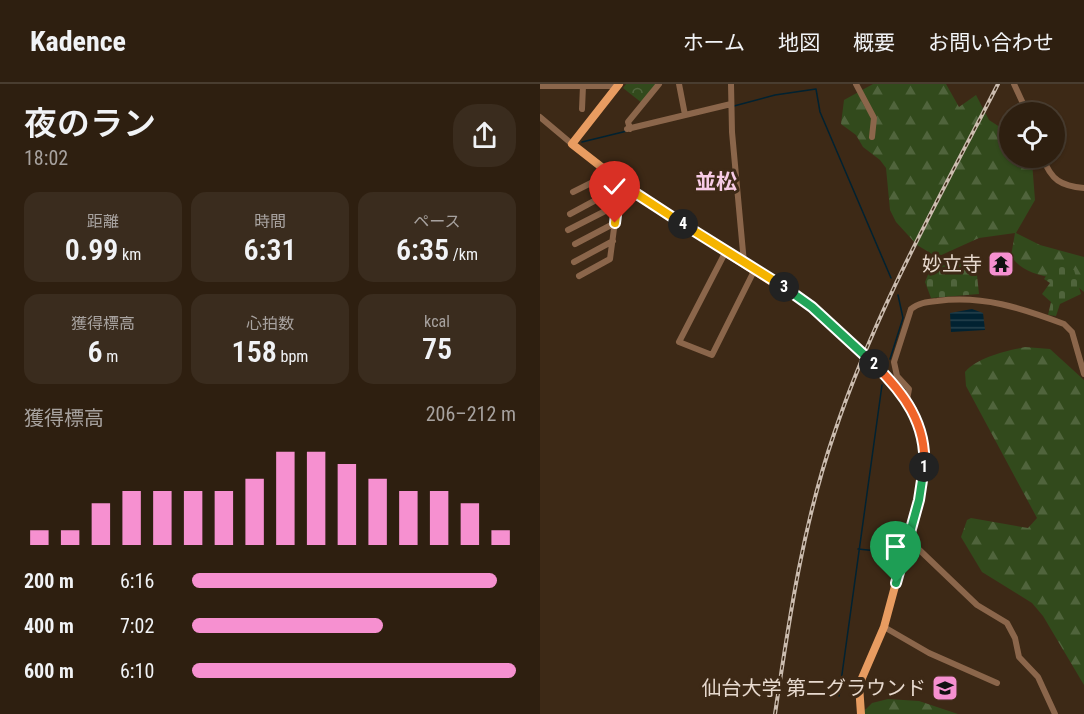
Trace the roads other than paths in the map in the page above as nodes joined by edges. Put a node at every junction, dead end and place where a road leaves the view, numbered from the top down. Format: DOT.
graph roads {
  1 [pos="659,84"];
  2 [pos="680,84"];
  3 [pos="731,84"];
  4 [pos="856,84"];
  5 [pos="1014,84"];
  6 [pos="575,85"];
  7 [pos="597,85"];
  8 [pos="618,85"];
  9 [pos="540,86"];
  10 [pos="583,86"];
  11 [pos="1022,102"];
  12 [pos="731,106"];
  13 [pos="582,109"];
  14 [pos="684,115"];
  15 [pos="540,117"];
  16 [pos="872,137"];
  17 [pos="572,144"];
  18 [pos="1048,168"];
  19 [pos="609,174"];
  20 [pos="620,185"];
  21 [pos="1084,188"];
  22 [pos="573,192"];
  23 [pos="617,205"];
  24 [pos="570,214"];
  25 [pos="615,223"];
  26 [pos="568,230"];
  27 [pos="612,241"];
  28 [pos="576,244"];
  29 [pos="726,251"];
  30 [pos="574,262"];
  31 [pos="744,263"];
  32 [pos="755,269"];
  33 [pos="579,276"];
  34 [pos="1084,374"];
  35 [pos="907,400"];
  36 [pos="908,539"];
  37 [pos="884,627"];
  38 [pos="997,683"];
  39 [pos="861,714"];
  40 [pos="1055,714"];
  1 -- 14 [label="street"];
  2 -- 14 [label="street"];
  3 -- 12 [label="street"];
  4 -- 16 [label="street"];
  5 -- 11 [label="street"];
  6 -- 9 [label="street"];
  6 -- 10 [label="street"];
  7 -- 8 [label="street"];
  7 -- 10 [label="street"];
  8 -- 17 [label="main road"];
  10 -- 13 [label="street"];
  12 -- 14 [label="street"];
  12 -- 31 [label="street"];
  15 -- 17 [label="street"];
  17 -- 19 [label="main road"];
  18 -- 21 [label="street"];
  19 -- 20 [label="main road"];
  19 -- 22 [label="street"];
  20 -- 23 [label="street"];
  20 -- 24 [label="street"];
  20 -- 29 [label="main road"];
  23 -- 25 [label="street"];
  23 -- 26 [label="street"];
  25 -- 27 [label="street"];
  25 -- 28 [label="street"];
  27 -- 30 [label="street"];
  27 -- 33 [label="street"];
  29 -- 31 [label="main road"];
  29 -- 32 [label="street"];
  31 -- 32 [label="main road"];
  32 -- 35 [label="main road"];
  34 -- 35 [label="street"];
  35 -- 36 [label="main road"];
  36 -- 37 [label="main road"];
  36 -- 40 [label="street"];
  37 -- 38 [label="street"];
  37 -- 39 [label="main road"];
}
